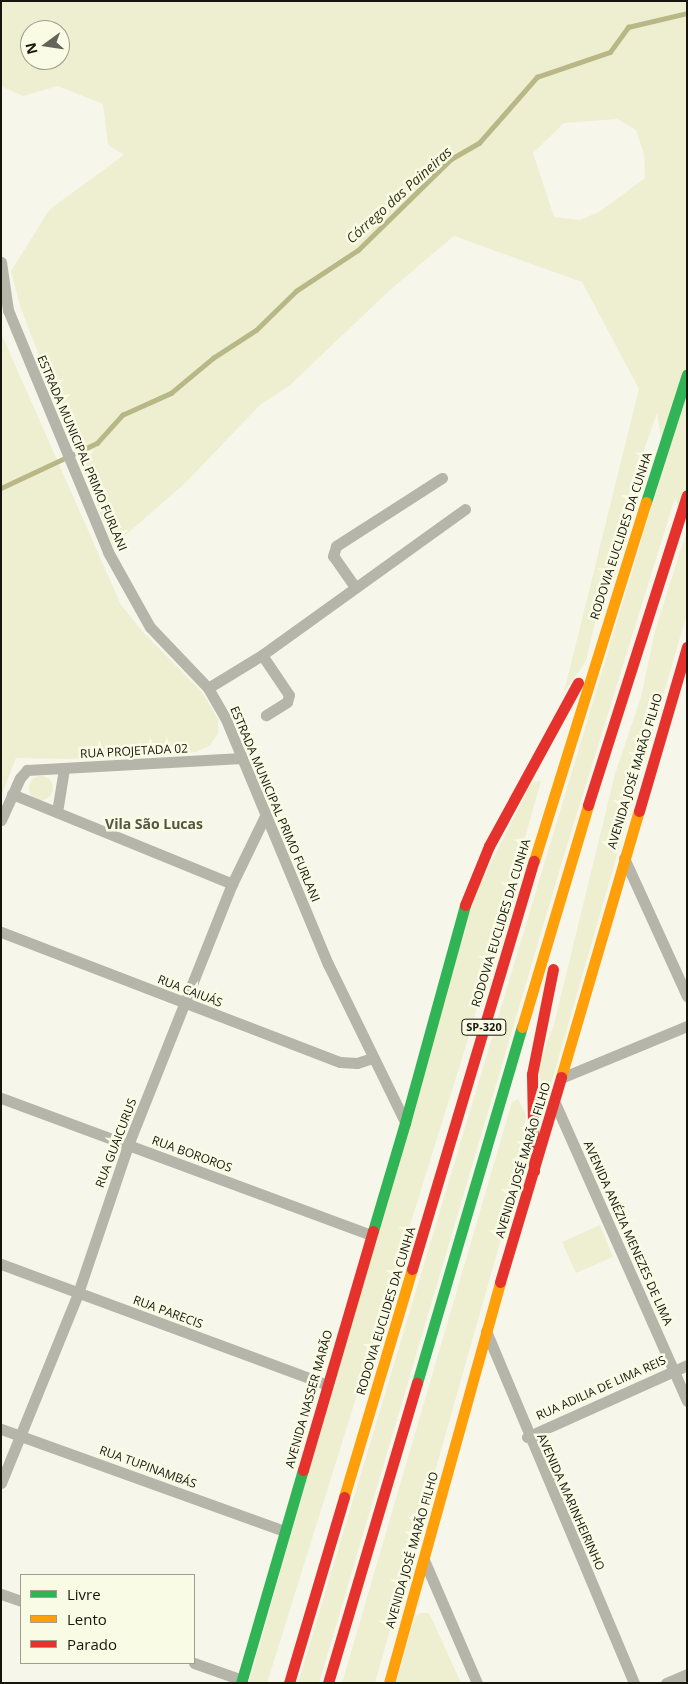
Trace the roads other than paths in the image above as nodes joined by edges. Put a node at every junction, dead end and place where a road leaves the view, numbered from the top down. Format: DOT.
graph roads {
  1 [pos="1,262"];
  2 [pos="687,374"];
  3 [pos="442,478"];
  4 [pos="687,496"];
  5 [pos="465,509"];
  6 [pos="355,587"];
  7 [pos="608,622"];
  8 [pos="687,647"];
  9 [pos="262,655"];
  10 [pos="208,688"];
  11 [pos="266,715"];
  12 [pos="242,758"];
  13 [pos="64,769"];
  14 [pos="12,794"];
  15 [pos="57,812"];
  16 [pos="265,816"];
  17 [pos="1,820"];
  18 [pos="575,849"];
  19 [pos="624,858"];
  20 [pos="232,884"];
  21 [pos="1,932"];
  22 [pos="687,996"];
  23 [pos="186,1005"];
  24 [pos="687,1026"];
  25 [pos="372,1058"];
  26 [pos="562,1078"];
  27 [pos="1,1098"];
  28 [pos="555,1103"];
  29 [pos="405,1123"];
  30 [pos="128,1145"];
  31 [pos="534,1171"];
  32 [pos="372,1235"];
  33 [pos="1,1264"];
  34 [pos="78,1293"];
  35 [pos="486,1331"];
  36 [pos="687,1365"];
  37 [pos="674,1371"];
  38 [pos="326,1384"];
  39 [pos="687,1401"];
  40 [pos="1,1429"];
  41 [pos="22,1437"];
  42 [pos="527,1437"];
  43 [pos="1,1484"];
  44 [pos="285,1531"];
  45 [pos="424,1560"];
  46 [pos="1,1594"];
  47 [pos="20,1601"];
  48 [pos="195,1663"];
  49 [pos="687,1674"];
  50 [pos="242,1681"];
  51 [pos="289,1683"];
  52 [pos="328,1683"];
  53 [pos="389,1683"];
  54 [pos="477,1683"];
  55 [pos="634,1683"];
  56 [pos="666,1683"];
  1 -- 10 [label="street, ESTRADA MUNICIPAL PRIMO FURLANI"];
  2 -- 7 [label="main road, RODOVIA EUCLIDES DA CUNHA / SP-320"];
  3 -- 6 [label="street"];
  4 -- 18 [label="main road, SP-320"];
  5 -- 6 [label="street"];
  6 -- 9 [label="street"];
  7 -- 29 [label="main road, AVENIDA NASSER MARÃO"];
  7 -- 51 [label="main road, RODOVIA EUCLIDES DA CUNHA / SP-320"];
  8 -- 19 [label="main road, AVENIDA JOSÉ MARÃO FILHO"];
  9 -- 10 [label="street"];
  9 -- 11 [label="street"];
  10 -- 12 [label="street, ESTRADA MUNICIPAL PRIMO FURLANI"];
  12 -- 13 [label="street, RUA PROJETADA 02"];
  12 -- 16 [label="street, ESTRADA MUNICIPAL PRIMO FURLANI"];
  13 -- 14 [label="street, RUA PROJETADA 02"];
  13 -- 15 [label="street"];
  14 -- 15 [label="street"];
  14 -- 17 [label="street"];
  15 -- 20 [label="street"];
  16 -- 20 [label="street, RUA GUAICURUS"];
  16 -- 25 [label="street, ESTRADA MUNICIPAL PRIMO FURLANI"];
  18 -- 31 [label="main road"];
  18 -- 52 [label="main road, SP-320"];
  19 -- 22 [label="street"];
  19 -- 26 [label="main road, AVENIDA JOSÉ MARÃO FILHO"];
  20 -- 23 [label="street, RUA GUAICURUS"];
  21 -- 23 [label="street, RUA CAIUÁS"];
  23 -- 25 [label="street, RUA CAIUÁS"];
  23 -- 30 [label="street, RUA GUAICURUS"];
  24 -- 26 [label="street"];
  25 -- 29 [label="street, ESTRADA MUNICIPAL PRIMO FURLANI"];
  26 -- 28 [label="main road, AVENIDA JOSÉ MARÃO FILHO"];
  27 -- 30 [label="street, RUA BOROROS"];
  28 -- 31 [label="main road, AVENIDA JOSÉ MARÃO FILHO"];
  28 -- 37 [label="street, AVENIDA ANÉZIA MENEZES DE LIMA"];
  29 -- 32 [label="main road, AVENIDA NASSER MARÃO"];
  30 -- 32 [label="street, RUA BOROROS"];
  30 -- 34 [label="street, RUA GUAICURUS"];
  31 -- 35 [label="main road, AVENIDA JOSÉ MARÃO FILHO"];
  32 -- 38 [label="main road, AVENIDA NASSER MARÃO"];
  33 -- 34 [label="street, RUA PARECIS"];
  34 -- 38 [label="street, RUA PARECIS"];
  34 -- 41 [label="street, RUA GUAICURUS"];
  35 -- 42 [label="street, AVENIDA MARINHEIRINHO"];
  35 -- 45 [label="main road, AVENIDA JOSÉ MARÃO FILHO"];
  36 -- 37 [label="street, RUA ADILIA DE LIMA REIS"];
  37 -- 39 [label="street, AVENIDA ANÉZIA MENEZES DE LIMA"];
  37 -- 42 [label="street, RUA ADILIA DE LIMA REIS"];
  38 -- 44 [label="main road, AVENIDA NASSER MARÃO"];
  40 -- 41 [label="street, RUA TUPINAMBÁS"];
  41 -- 43 [label="street, RUA GUAICURUS"];
  41 -- 44 [label="street, RUA TUPINAMBÁS"];
  42 -- 55 [label="street, AVENIDA MARINHEIRINHO"];
  44 -- 50 [label="main road, AVENIDA NASSER MARÃO"];
  45 -- 53 [label="main road, AVENIDA JOSÉ MARÃO FILHO"];
  45 -- 54 [label="street"];
  46 -- 47 [label="street"];
  48 -- 50 [label="street"];
  49 -- 56 [label="street"];
}
